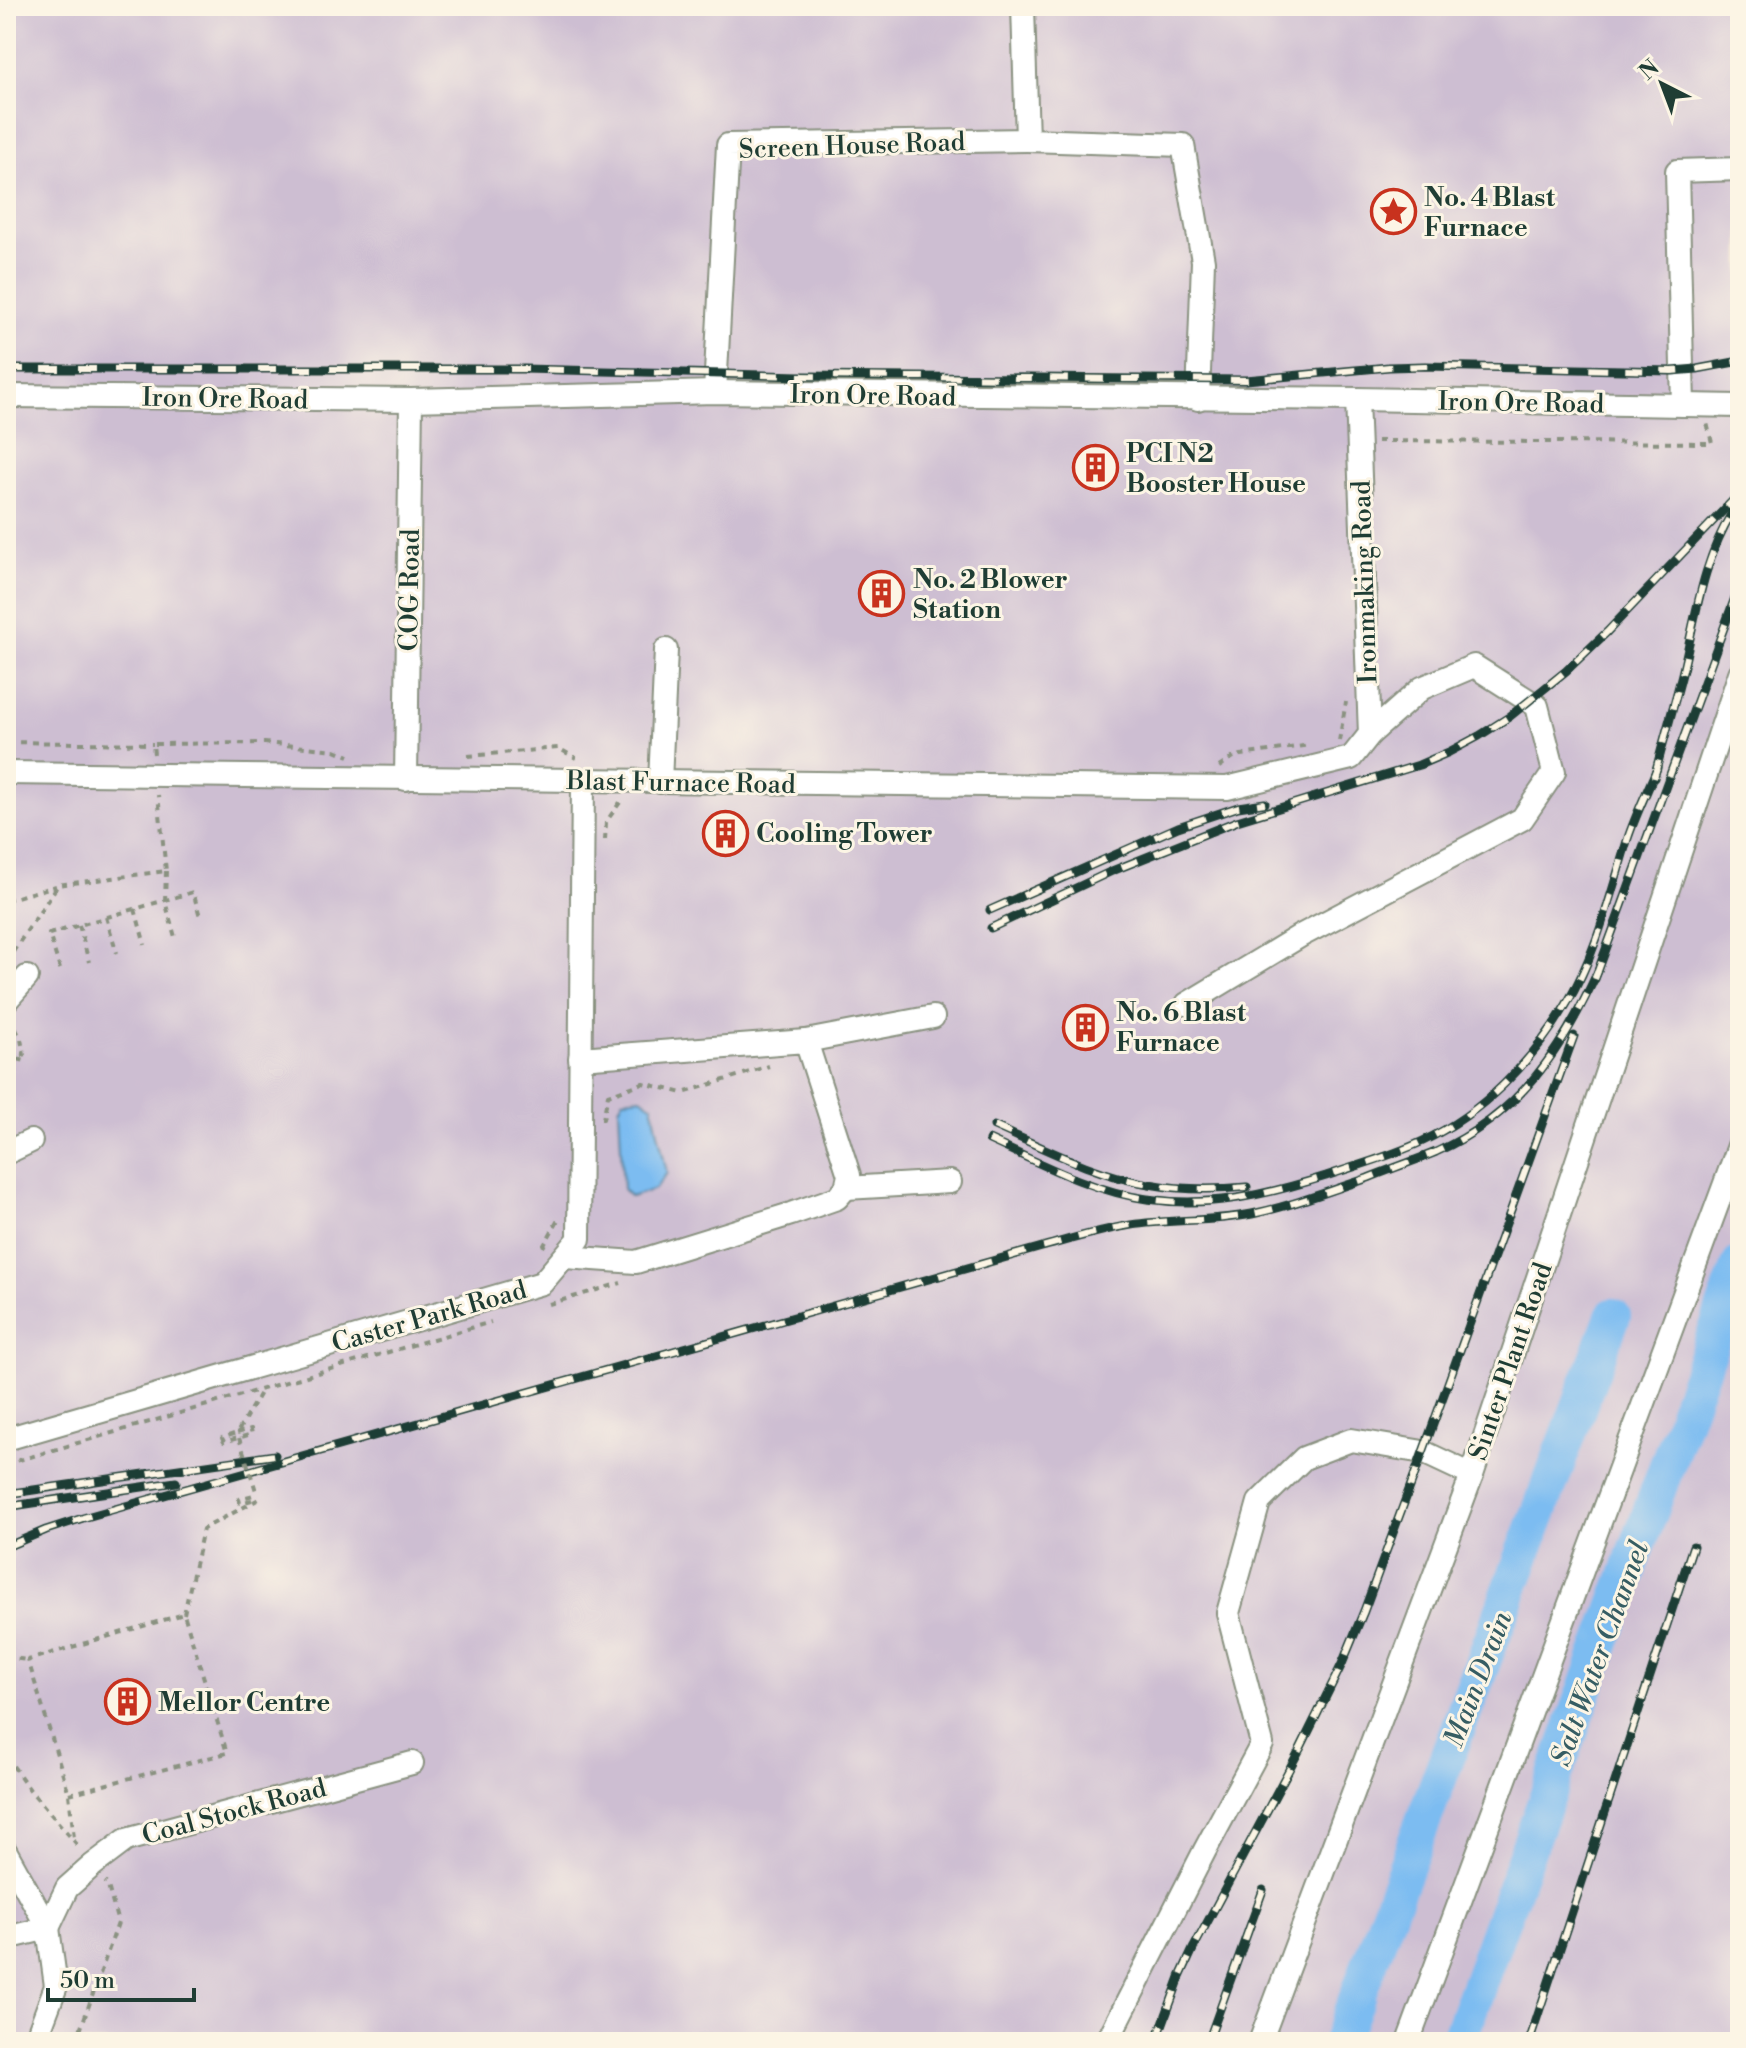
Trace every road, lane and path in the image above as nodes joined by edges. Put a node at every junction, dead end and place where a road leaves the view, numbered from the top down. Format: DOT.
graph roads {
  1 [pos="1023,6"];
  2 [pos="1027,140"];
  3 [pos="1740,169"];
  4 [pos="715,392"];
  5 [pos="6,396"];
  6 [pos="1198,399"];
  7 [pos="1357,399"];
  8 [pos="411,400"];
  9 [pos="1694,405"];
  10 [pos="1740,406"];
  11 [pos="1358,441"];
  12 [pos="666,650"];
  13 [pos="1740,673"];
  14 [pos="1347,699"];
  15 [pos="1370,734"];
  16 [pos="7,742"];
  17 [pos="1324,743"];
  18 [pos="153,744"];
  19 [pos="1345,749"];
  20 [pos="1217,770"];
  21 [pos="6,773"];
  22 [pos="406,779"];
  23 [pos="583,781"];
  24 [pos="622,782"];
  25 [pos="660,782"];
  26 [pos="604,849"];
  27 [pos="166,871"];
  28 [pos="58,885"];
  29 [pos="6,900"];
  30 [pos="165,901"];
  31 [pos="135,909"];
  32 [pos="106,917"];
  33 [pos="201,920"];
  34 [pos="79,925"];
  35 [pos="175,937"];
  36 [pos="145,945"];
  37 [pos="117,953"];
  38 [pos="89,962"];
  39 [pos="60,969"];
  40 [pos="27,977"];
  41 [pos="6,1001"];
  42 [pos="1187,1004"];
  43 [pos="6,1009"];
  44 [pos="933,1017"];
  45 [pos="806,1041"];
  46 [pos="6,1056"];
  47 [pos="580,1058"];
  48 [pos="779,1062"];
  49 [pos="580,1120"];
  50 [pos="31,1141"];
  51 [pos="1740,1143"];
  52 [pos="6,1153"];
  53 [pos="950,1182"];
  54 [pos="846,1188"];
  55 [pos="559,1218"];
  56 [pos="540,1253"];
  57 [pos="565,1257"];
  58 [pos="263,1389"];
  59 [pos="6,1439"];
  60 [pos="1472,1475"];
  61 [pos="184,1614"];
  62 [pos="6,1660"];
  63 [pos="28,1660"];
  64 [pos="412,1763"];
  65 [pos="69,1794"];
  66 [pos="74,1838"];
  67 [pos="6,1852"];
  68 [pos="48,1928"];
  69 [pos="6,1938"];
  70 [pos="35,2042"];
  71 [pos="1107,2042"];
  72 [pos="1260,2042"];
  73 [pos="1408,2042"];
  1 -- 2 [label="street"];
  2 -- 4 [label="street, Screen House Road"];
  2 -- 6 [label="street, Screen House Road"];
  3 -- 9 [label="street"];
  4 -- 6 [label="street, Iron Ore Road"];
  4 -- 8 [label="street, Iron Ore Road"];
  5 -- 8 [label="street, Iron Ore Road"];
  6 -- 7 [label="street, Iron Ore Road"];
  7 -- 9 [label="street, Iron Ore Road"];
  7 -- 11 [label="street, Ironmaking Road"];
  8 -- 22 [label="street, COG Road"];
  9 -- 10 [label="street, Iron Ore Road"];
  9 -- 11 [label="path"];
  11 -- 15 [label="street, Ironmaking Road"];
  12 -- 25 [label="street"];
  13 -- 60 [label="street, Sinter Plant Road"];
  14 -- 19 [label="path"];
  15 -- 19 [label="street"];
  15 -- 42 [label="street"];
  16 -- 18 [label="path"];
  17 -- 20 [label="path"];
  19 -- 25 [label="street, Blast Furnace Road"];
  21 -- 22 [label="street, Blast Furnace Road"];
  22 -- 23 [label="street, Blast Furnace Road"];
  23 -- 24 [label="street, Blast Furnace Road"];
  23 -- 47 [label="street, Caster Park Road"];
  24 -- 25 [label="street, Blast Furnace Road"];
  24 -- 26 [label="path"];
  27 -- 30 [label="path"];
  28 -- 29 [label="path"];
  30 -- 31 [label="path"];
  30 -- 33 [label="path"];
  30 -- 35 [label="path"];
  31 -- 32 [label="path"];
  31 -- 36 [label="path"];
  32 -- 34 [label="path"];
  32 -- 37 [label="path"];
  34 -- 38 [label="path"];
  34 -- 39 [label="path"];
  40 -- 41 [label="street"];
  43 -- 46 [label="path"];
  44 -- 45 [label="street"];
  45 -- 47 [label="street"];
  45 -- 54 [label="street"];
  47 -- 49 [label="street, Caster Park Road"];
  48 -- 49 [label="path"];
  49 -- 57 [label="street, Caster Park Road"];
  50 -- 52 [label="street"];
  51 -- 73 [label="street"];
  53 -- 54 [label="street"];
  54 -- 57 [label="street"];
  55 -- 56 [label="path"];
  57 -- 59 [label="street, Caster Park Road"];
  58 -- 61 [label="path, bridge"];
  60 -- 71 [label="street"];
  60 -- 72 [label="street, Sinter Plant Road"];
  61 -- 63 [label="path"];
  61 -- 65 [label="path"];
  62 -- 63 [label="path"];
  63 -- 65 [label="path"];
  64 -- 68 [label="street, Coal Stock Road"];
  65 -- 66 [label="path"];
  67 -- 68 [label="street"];
  68 -- 69 [label="street"];
  68 -- 70 [label="street"];
}
